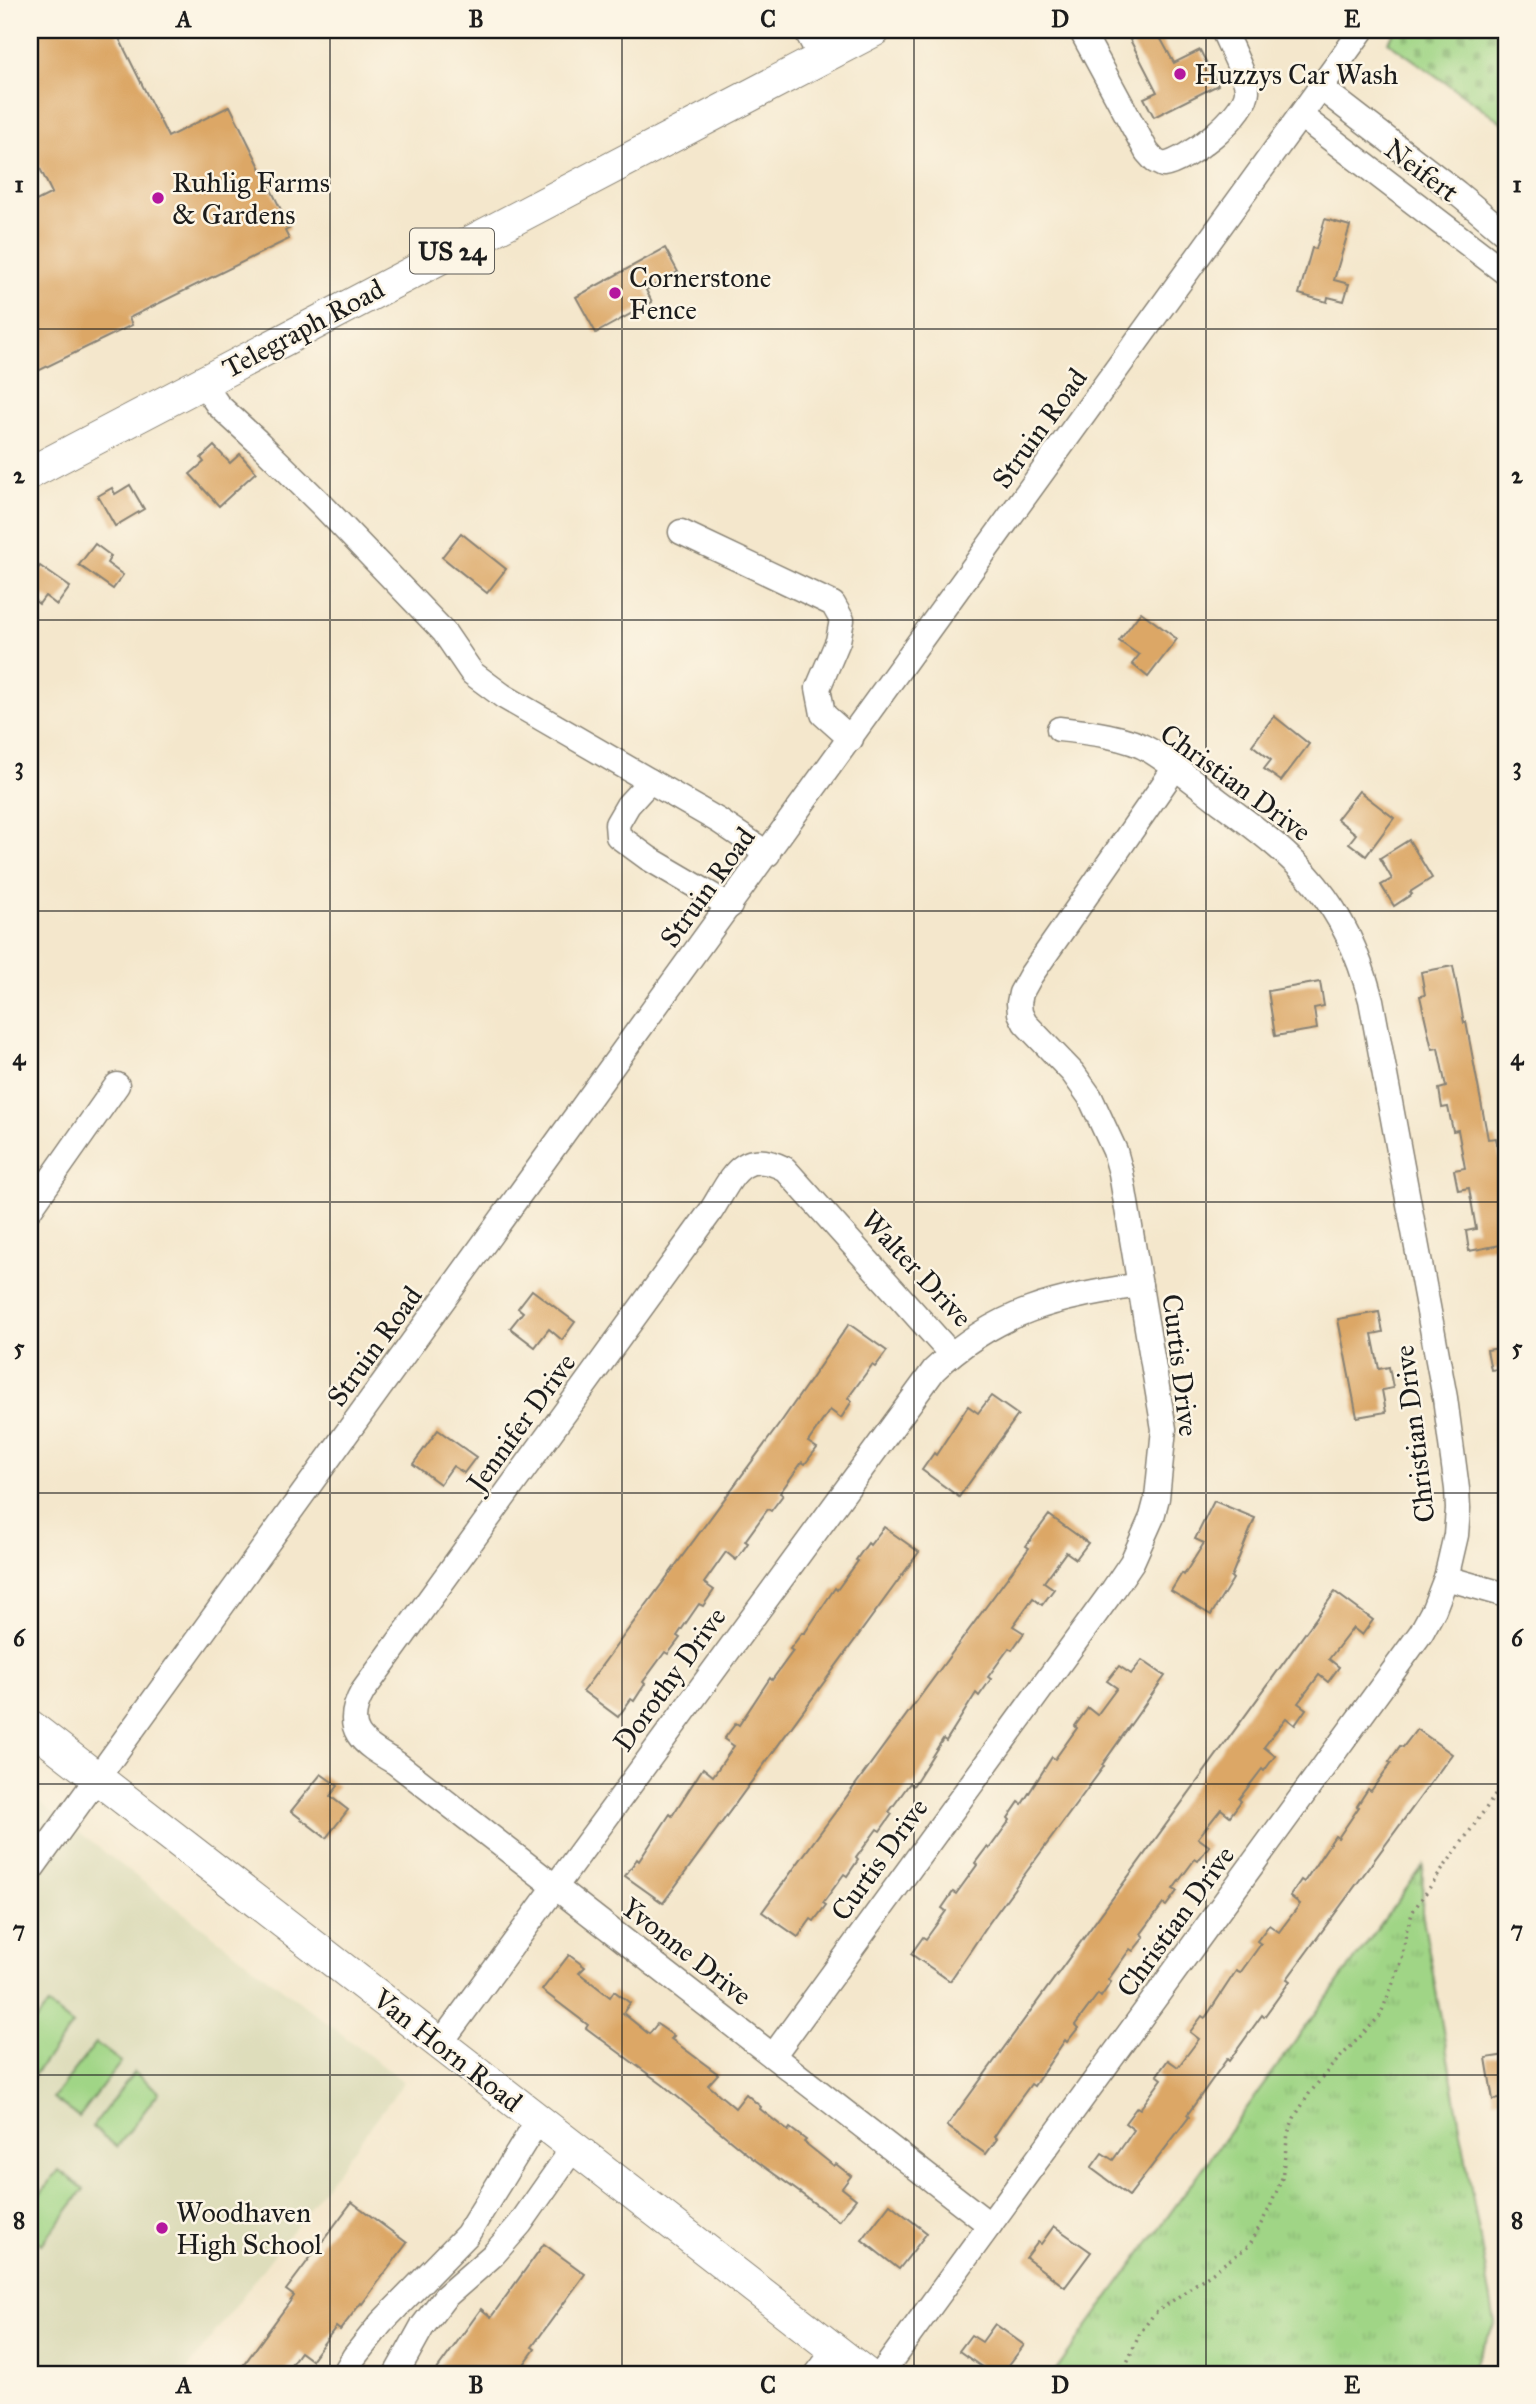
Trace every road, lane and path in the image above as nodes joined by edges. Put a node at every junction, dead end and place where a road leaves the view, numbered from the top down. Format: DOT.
graph roads {
  1 [pos="806,30"];
  2 [pos="875,30"];
  3 [pos="1081,30"];
  4 [pos="1223,30"];
  5 [pos="1362,30"];
  6 [pos="821,58"];
  7 [pos="1321,88"];
  8 [pos="1301,116"];
  9 [pos="1506,234"];
  10 [pos="1506,273"];
  11 [pos="202,382"];
  12 [pos="30,473"];
  13 [pos="681,532"];
  14 [pos="1059,729"];
  15 [pos="851,739"];
  16 [pos="1175,768"];
  17 [pos="650,781"];
  18 [pos="768,854"];
  19 [pos="730,906"];
  20 [pos="117,1085"];
  21 [pos="747,1164"];
  22 [pos="30,1209"];
  23 [pos="1140,1285"];
  24 [pos="951,1354"];
  25 [pos="1446,1578"];
  26 [pos="1506,1595"];
  27 [pos="353,1721"];
  28 [pos="30,1726"];
  29 [pos="98,1779"];
  30 [pos="1506,1780"];
  31 [pos="30,1871"];
  32 [pos="555,1886"];
  33 [pos="440,2044"];
  34 [pos="773,2056"];
  35 [pos="538,2120"];
  36 [pos="574,2147"];
  37 [pos="990,2225"];
  38 [pos="467,2235"];
  39 [pos="493,2255"];
  40 [pos="381,2323"];
  41 [pos="413,2347"];
  42 [pos="826,2362"];
  43 [pos="344,2374"];
  44 [pos="396,2374"];
  45 [pos="866,2374"];
  46 [pos="881,2374"];
  47 [pos="1122,2374"];
  1 -- 6 [label="street"];
  2 -- 6 [label="main road, Telegraph Road / US 24"];
  3 -- 4 [label="street"];
  5 -- 7 [label="street, Struin Road"];
  6 -- 11 [label="main road, Telegraph Road / US 24"];
  7 -- 8 [label="street, Struin Road"];
  7 -- 9 [label="street, Neifert"];
  8 -- 10 [label="street, Neifert"];
  8 -- 15 [label="street, Struin Road"];
  11 -- 12 [label="main road, Telegraph Road / US 24"];
  11 -- 17 [label="street"];
  13 -- 15 [label="street"];
  14 -- 16 [label="street, Christian Drive"];
  15 -- 18 [label="street, Struin Road"];
  16 -- 23 [label="street, Curtis Drive"];
  16 -- 25 [label="street, Christian Drive"];
  17 -- 18 [label="street"];
  17 -- 19 [label="street"];
  18 -- 19 [label="street, Struin Road"];
  19 -- 29 [label="street, Struin Road"];
  20 -- 22 [label="street"];
  21 -- 24 [label="street, Walter Drive"];
  21 -- 27 [label="street, Jennifer Drive"];
  23 -- 24 [label="street, Walter Drive"];
  23 -- 34 [label="street, Curtis Drive"];
  24 -- 32 [label="street, Dorothy Drive"];
  25 -- 26 [label="street"];
  25 -- 37 [label="street, Christian Drive"];
  27 -- 32 [label="street, Yvonne Drive"];
  28 -- 29 [label="main road, Van Horn Road"];
  29 -- 31 [label="street, Struin Road"];
  29 -- 33 [label="main road, Van Horn Road"];
  30 -- 47 [label="path"];
  32 -- 33 [label="street, Dorothy Drive"];
  32 -- 34 [label="street, Yvonne Drive"];
  33 -- 35 [label="main road, Van Horn Road"];
  34 -- 37 [label="street, Yvonne Drive"];
  35 -- 36 [label="main road, Van Horn Road"];
  35 -- 38 [label="street"];
  36 -- 39 [label="street"];
  36 -- 42 [label="main road, Van Horn Road"];
  37 -- 46 [label="street, Christian Drive"];
  38 -- 39 [label="street"];
  38 -- 40 [label="street"];
  39 -- 41 [label="street"];
  40 -- 41 [label="street"];
  40 -- 43 [label="street"];
  41 -- 44 [label="street"];
  42 -- 45 [label="main road, Van Horn Road"];
}
